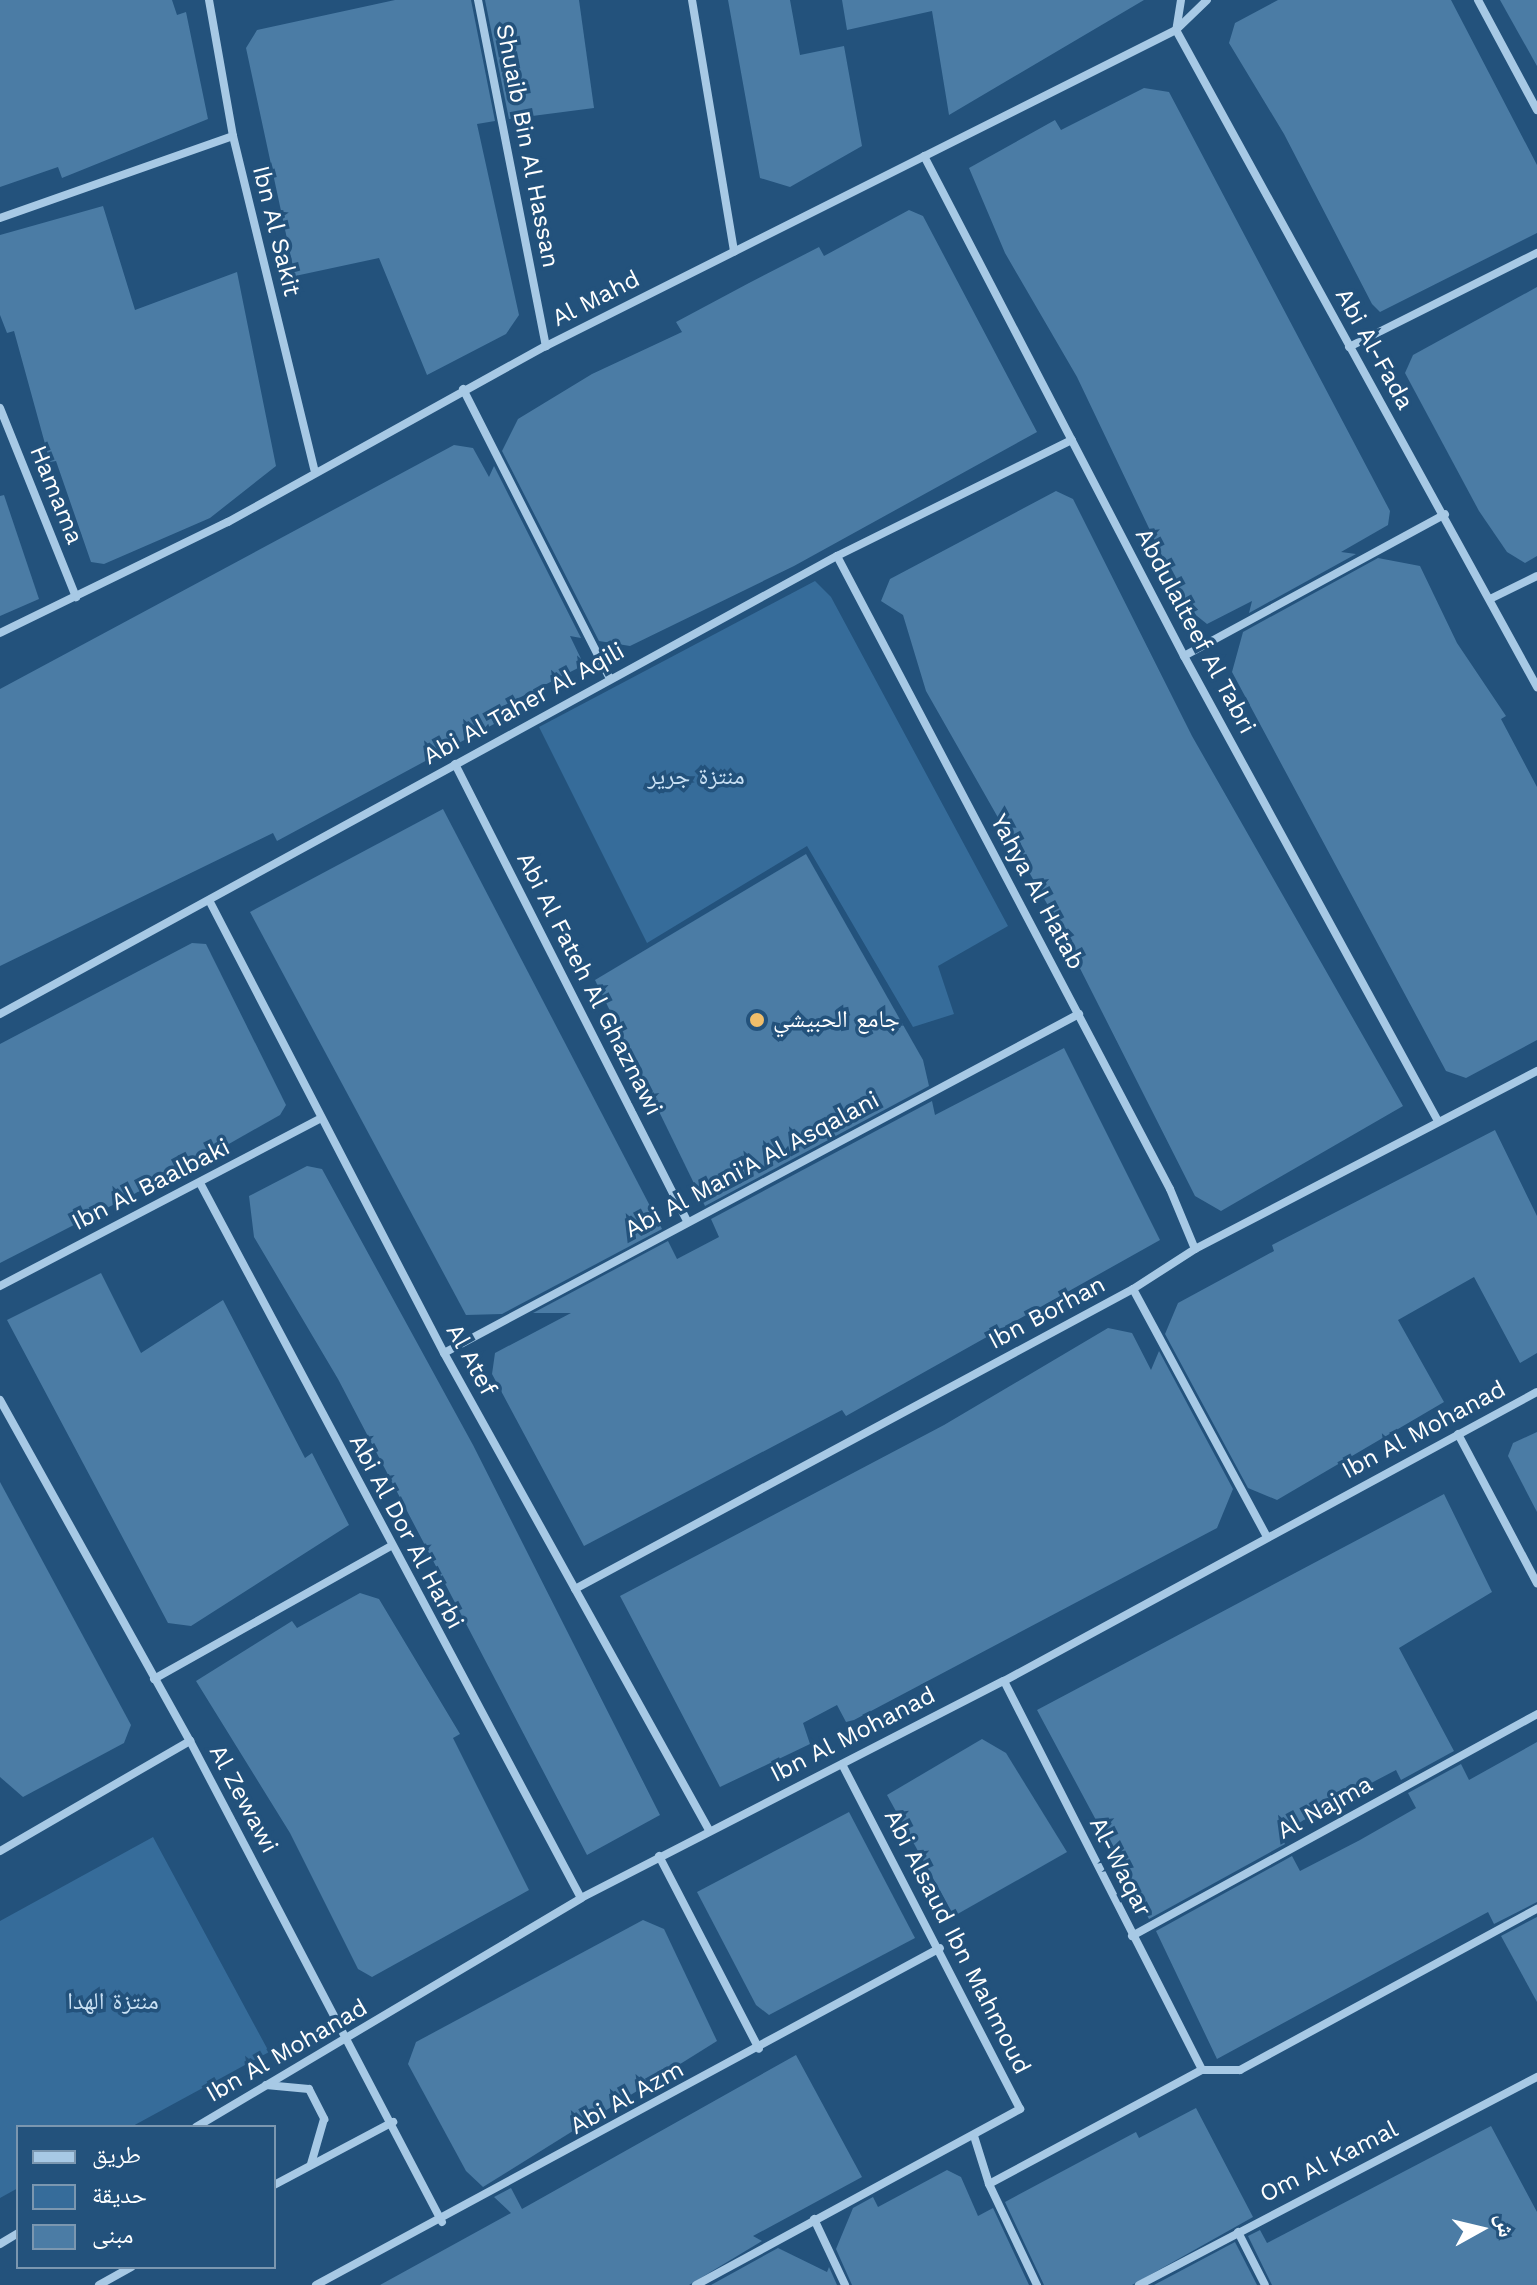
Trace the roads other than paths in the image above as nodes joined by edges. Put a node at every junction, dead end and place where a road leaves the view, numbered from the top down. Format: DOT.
graph roads {
  1 [pos="209,0"];
  2 [pos="478,0"];
  3 [pos="692,0"];
  4 [pos="1181,0"];
  5 [pos="1207,0"];
  6 [pos="1478,0"];
  7 [pos="1176,30"];
  8 [pos="1537,110"];
  9 [pos="233,136"];
  10 [pos="924,156"];
  11 [pos="0,218"];
  12 [pos="734,252"];
  13 [pos="1537,253"];
  14 [pos="546,346"];
  15 [pos="1349,347"];
  16 [pos="463,389"];
  17 [pos="0,408"];
  18 [pos="1072,440"];
  19 [pos="314,469"];
  20 [pos="1445,514"];
  21 [pos="837,556"];
  22 [pos="1537,576"];
  23 [pos="76,597"];
  24 [pos="1490,599"];
  25 [pos="0,633"];
  26 [pos="1184,656"];
  27 [pos="610,679"];
  28 [pos="1537,687"];
  29 [pos="455,764"];
  30 [pos="210,902"];
  31 [pos="0,1014"];
  32 [pos="1079,1014"];
  33 [pos="1537,1071"];
  34 [pos="319,1119"];
  35 [pos="1438,1121"];
  36 [pos="200,1183"];
  37 [pos="687,1221"];
  38 [pos="1195,1249"];
  39 [pos="0,1286"];
  40 [pos="1133,1289"];
  41 [pos="444,1353"];
  42 [pos="1537,1392"];
  43 [pos="0,1400"];
  44 [pos="1458,1434"];
  45 [pos="1267,1537"];
  46 [pos="389,1547"];
  47 [pos="1537,1583"];
  48 [pos="575,1589"];
  49 [pos="154,1679"];
  50 [pos="1004,1681"];
  51 [pos="1537,1714"];
  52 [pos="190,1741"];
  53 [pos="842,1764"];
  54 [pos="709,1830"];
  55 [pos="0,1838"];
  56 [pos="3,1850"];
  57 [pos="659,1856"];
  58 [pos="581,1898"];
  59 [pos="1537,1909"];
  60 [pos="1132,1936"];
  61 [pos="940,1948"];
  62 [pos="347,2040"];
  63 [pos="759,2049"];
  64 [pos="1202,2070"];
  65 [pos="1537,2077"];
  66 [pos="266,2085"];
  67 [pos="393,2122"];
  68 [pos="199,2125"];
  69 [pos="974,2136"];
  70 [pos="311,2164"];
  71 [pos="276,2184"];
  72 [pos="989,2184"];
  73 [pos="814,2219"];
  74 [pos="442,2222"];
  75 [pos="1238,2232"];
  76 [pos="127,2269"];
  77 [pos="99,2285"];
  78 [pos="316,2285"];
  79 [pos="696,2285"];
  80 [pos="845,2285"];
  81 [pos="1037,2285"];
  82 [pos="1139,2285"];
  83 [pos="1265,2285"];
  1 -- 9 [label="street, Ibn Al Sakit"];
  2 -- 14 [label="street, Shuaib Bin Al Hassan"];
  3 -- 12 [label="street"];
  4 -- 7 [label="street"];
  5 -- 7 [label="street, Al Mahd"];
  6 -- 8 [label="street"];
  7 -- 10 [label="street, Al Mahd"];
  7 -- 15 [label="street, Abi Al-Fada"];
  9 -- 11 [label="street"];
  9 -- 19 [label="street, Ibn Al Sakit"];
  10 -- 12 [label="street, Al Mahd"];
  10 -- 18 [label="street, Abdulalteef Al Tabri"];
  12 -- 14 [label="street, Al Mahd"];
  13 -- 15 [label="street"];
  14 -- 16 [label="street, Al Mahd"];
  15 -- 20 [label="street, Abi Al-Fada"];
  16 -- 19 [label="street, Al Mahd"];
  16 -- 27 [label="street"];
  17 -- 23 [label="street, Hamama"];
  18 -- 21 [label="street, Abi Al Taher Al Aqili"];
  18 -- 26 [label="street, Abdulalteef Al Tabri"];
  19 -- 23 [label="street, Al Mahd"];
  20 -- 24 [label="street, Abi Al-Fada"];
  20 -- 26 [label="street"];
  21 -- 27 [label="street, Abi Al Taher Al Aqili"];
  21 -- 32 [label="street, Yahya Al Hatab"];
  22 -- 24 [label="street"];
  23 -- 25 [label="street, Al Mahd"];
  24 -- 28 [label="street, Abi Al-Fada"];
  26 -- 35 [label="street, Abdulalteef Al Tabri"];
  27 -- 29 [label="street, Abi Al Taher Al Aqili"];
  29 -- 30 [label="street, Abi Al Taher Al Aqili"];
  29 -- 37 [label="street, Abi Al Fateh Al Ghaznawi"];
  30 -- 31 [label="street, Abi Al Taher Al Aqili"];
  30 -- 34 [label="street, Al Atef"];
  32 -- 37 [label="street, Abi Al Mani'A Al Asqalani"];
  32 -- 38 [label="street, Yahya Al Hatab"];
  33 -- 35 [label="street, Ibn Borhan"];
  34 -- 36 [label="street, Ibn Al Baalbaki"];
  34 -- 41 [label="street, Al Atef"];
  35 -- 38 [label="street, Ibn Borhan"];
  36 -- 39 [label="street, Ibn Al Baalbaki"];
  36 -- 46 [label="street, Abi Al Dor Al Harbi"];
  37 -- 41 [label="street, Abi Al Mani'A Al Asqalani"];
  38 -- 40 [label="street, Ibn Borhan"];
  40 -- 45 [label="street"];
  40 -- 48 [label="street, Ibn Borhan"];
  41 -- 48 [label="street, Al Atef"];
  42 -- 44 [label="street, Ibn Al Mohanad"];
  43 -- 49 [label="street, Al Zewawi"];
  44 -- 45 [label="street, Ibn Al Mohanad"];
  44 -- 47 [label="street"];
  45 -- 50 [label="street, Ibn Al Mohanad"];
  46 -- 49 [label="street"];
  46 -- 58 [label="street, Abi Al Dor Al Harbi"];
  48 -- 54 [label="street, Al Atef"];
  49 -- 52 [label="street, Al Zewawi"];
  50 -- 53 [label="street, Ibn Al Mohanad"];
  50 -- 60 [label="street, Al-Waqar"];
  51 -- 60 [label="street, Al Najma"];
  52 -- 56 [label="street"];
  52 -- 62 [label="street, Al Zewawi"];
  53 -- 54 [label="street, Ibn Al Mohanad"];
  53 -- 61 [label="street, Abi Alsaud Ibn Mahmoud"];
  54 -- 57 [label="street, Ibn Al Mohanad"];
  55 -- 56 [label="street"];
  57 -- 58 [label="street, Ibn Al Mohanad"];
  57 -- 63 [label="street"];
  58 -- 62 [label="street, Ibn Al Mohanad"];
  59 -- 64 [label="street"];
  60 -- 64 [label="street, Al-Waqar"];
  61 -- 63 [label="street, Abi Al Azm"];
  61 -- 69 [label="street, Abi Alsaud Ibn Mahmoud"];
  62 -- 66 [label="street, Ibn Al Mohanad"];
  62 -- 67 [label="street, Al Zewawi"];
  63 -- 74 [label="street, Abi Al Azm"];
  64 -- 72 [label="street"];
  65 -- 75 [label="street, Om Al Kamal"];
  66 -- 68 [label="street, Ibn Al Mohanad"];
  66 -- 70 [label="street"];
  67 -- 70 [label="street"];
  67 -- 74 [label="street, Al Zewawi"];
  69 -- 72 [label="street"];
  69 -- 73 [label="street, Abi Alsaud Ibn Mahmoud"];
  70 -- 71 [label="street"];
  72 -- 81 [label="street"];
  73 -- 79 [label="street, Abi Alsaud Ibn Mahmoud"];
  73 -- 80 [label="street"];
  74 -- 78 [label="street, Abi Al Azm"];
  75 -- 82 [label="street, Om Al Kamal"];
  75 -- 83 [label="street"];
  76 -- 77 [label="street"];
}
